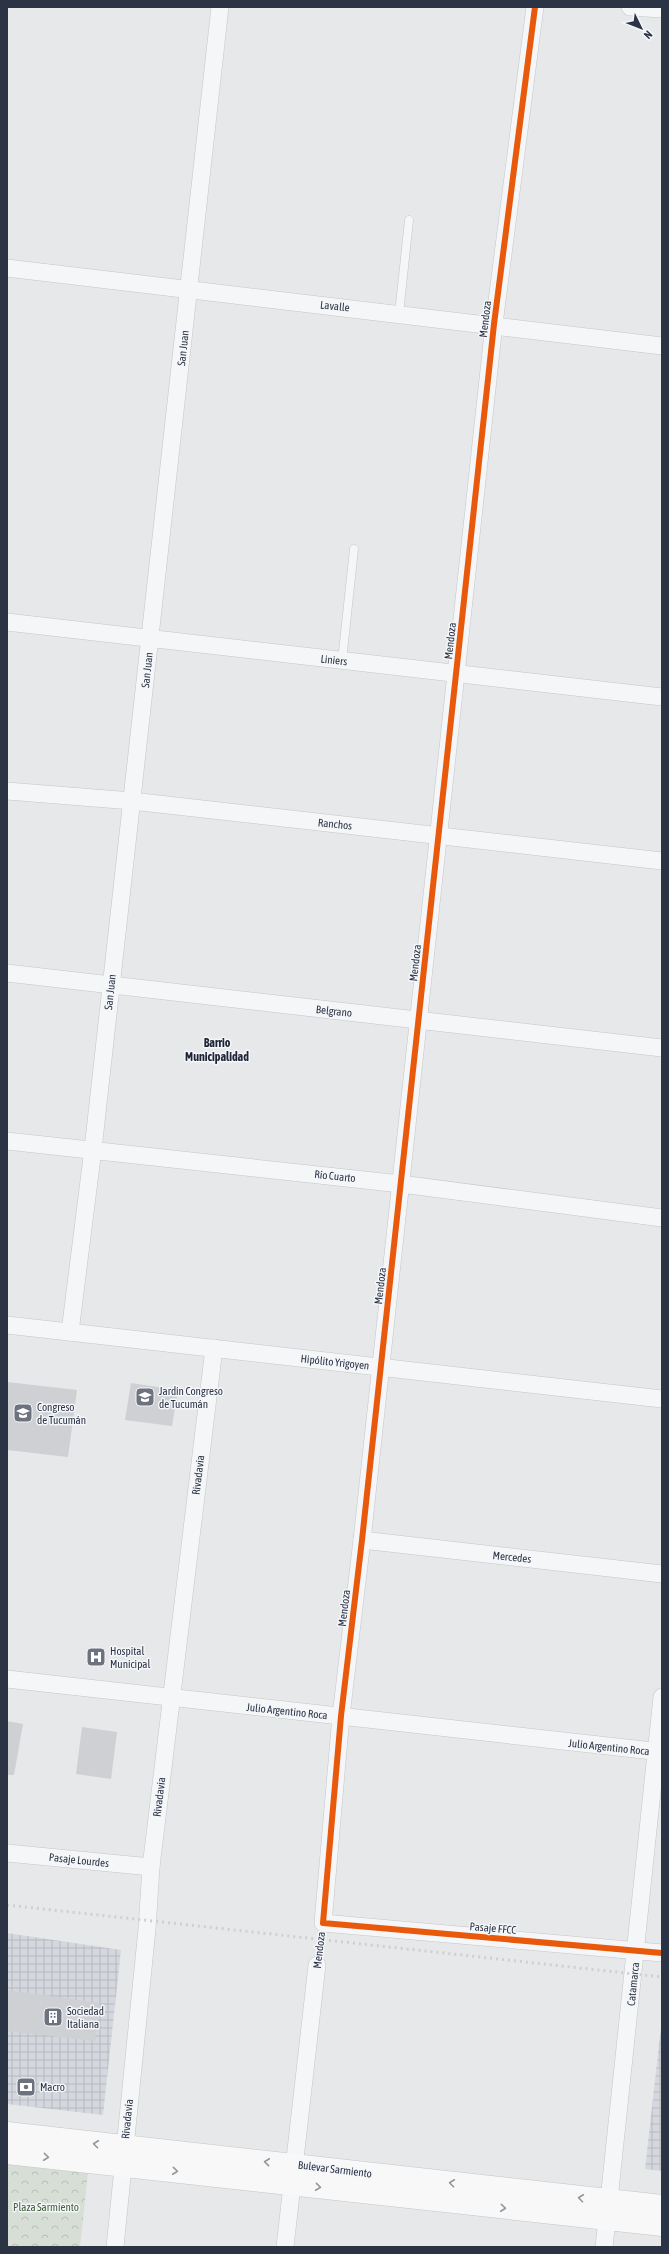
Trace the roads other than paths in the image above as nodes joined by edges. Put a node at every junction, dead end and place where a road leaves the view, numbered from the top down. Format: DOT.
graph roads {
  1 [pos="220,7"];
  2 [pos="535,7"];
  3 [pos="630,7"];
  4 [pos="662,9"];
  5 [pos="409,220"];
  6 [pos="7,268"];
  7 [pos="189,290"];
  8 [pos="399,314"];
  9 [pos="494,324"];
  10 [pos="662,346"];
  11 [pos="354,549"];
  12 [pos="7,622"];
  13 [pos="150,640"];
  14 [pos="342,661"];
  15 [pos="456,674"];
  16 [pos="662,697"];
  17 [pos="7,791"];
  18 [pos="132,801"];
  19 [pos="439,836"];
  20 [pos="662,861"];
  21 [pos="7,973"];
  22 [pos="111,986"];
  23 [pos="419,1020"];
  24 [pos="662,1048"];
  25 [pos="7,1141"];
  26 [pos="93,1149"];
  27 [pos="401,1184"];
  28 [pos="662,1218"];
  29 [pos="7,1325"];
  30 [pos="70,1332"];
  31 [pos="214,1348"];
  32 [pos="381,1367"];
  33 [pos="662,1399"];
  34 [pos="362,1540"];
  35 [pos="662,1574"];
  36 [pos="7,1679"];
  37 [pos="662,1697"];
  38 [pos="170,1699"];
  39 [pos="341,1716"];
  40 [pos="659,1752"];
  41 [pos="7,1853"];
  42 [pos="151,1867"];
  43 [pos="323,1923"];
  44 [pos="636,1950"];
  45 [pos="662,1953"];
  46 [pos="317,1965"];
  47 [pos="7,2133"];
  48 [pos="7,2153"];
  49 [pos="123,2156"];
  50 [pos="292,2174"];
  51 [pos="662,2206"];
  52 [pos="609,2210"];
  53 [pos="662,2225"];
  54 [pos="115,2247"];
  55 [pos="285,2247"];
  56 [pos="604,2247"];
  1 -- 7 [label="street, San Juan"];
  2 -- 9 [label="street, Mendoza"];
  3 -- 4 [label="street"];
  5 -- 8 [label="lane"];
  6 -- 7 [label="street, Lavalle"];
  7 -- 8 [label="street, Lavalle"];
  7 -- 13 [label="street, San Juan"];
  8 -- 9 [label="street, Lavalle"];
  9 -- 10 [label="street, Lavalle"];
  9 -- 15 [label="street, Mendoza"];
  11 -- 14 [label="lane"];
  12 -- 13 [label="street, Liniers"];
  13 -- 14 [label="street, Liniers"];
  13 -- 18 [label="street, San Juan"];
  14 -- 15 [label="street, Liniers"];
  15 -- 16 [label="street, Liniers"];
  15 -- 19 [label="street, Mendoza"];
  17 -- 18 [label="street, Ranchos"];
  18 -- 19 [label="street, Ranchos"];
  18 -- 22 [label="street, San Juan"];
  19 -- 20 [label="street, Ranchos"];
  19 -- 23 [label="street, Mendoza"];
  21 -- 22 [label="street, Belgrano"];
  22 -- 23 [label="street, Belgrano"];
  22 -- 26 [label="street, San Juan"];
  23 -- 24 [label="street, Belgrano"];
  23 -- 27 [label="street, Mendoza"];
  25 -- 26 [label="street, Río Cuarto"];
  26 -- 27 [label="street, Río Cuarto"];
  26 -- 30 [label="street, San Juan"];
  27 -- 28 [label="street, Río Cuarto"];
  27 -- 32 [label="street, Mendoza"];
  29 -- 30 [label="street, Hipólito Yrigoyen"];
  30 -- 31 [label="street, Hipólito Yrigoyen"];
  31 -- 32 [label="street, Hipólito Yrigoyen"];
  31 -- 38 [label="street, Rivadavia"];
  32 -- 33 [label="street, Hipólito Yrigoyen"];
  32 -- 34 [label="street, Mendoza"];
  34 -- 35 [label="street, Mercedes"];
  34 -- 39 [label="street, Mendoza"];
  36 -- 38 [label="street, Julio Argentino Roca"];
  37 -- 40 [label="street, Catamarca"];
  38 -- 39 [label="street, Julio Argentino Roca"];
  38 -- 42 [label="street, Rivadavia"];
  39 -- 40 [label="street, Julio Argentino Roca"];
  39 -- 43 [label="street, Mendoza"];
  40 -- 44 [label="street, Catamarca"];
  41 -- 42 [label="street, Pasaje Lourdes"];
  42 -- 49 [label="street, Rivadavia"];
  43 -- 44 [label="street, Pasaje FFCC"];
  44 -- 45 [label="street, Pasaje FFCC"];
  44 -- 52 [label="street, Catamarca"];
  46 -- 50 [label="street, Mendoza"];
  49 -- 47 [label="main road, Bulevar Sarmiento, one-way"];
  48 -- 49 [label="main road, Bulevar Sarmiento, one-way"];
  49 -- 50 [label="main road, Bulevar Sarmiento"];
  49 -- 54 [label="street, Rivadavia"];
  50 -- 52 [label="main road, Bulevar Sarmiento"];
  50 -- 55 [label="street, Mendoza"];
  51 -- 52 [label="main road, Bulevar Sarmiento"];
  52 -- 53 [label="main road, Bulevar Sarmiento"];
  52 -- 56 [label="street, Catamarca"];
}
